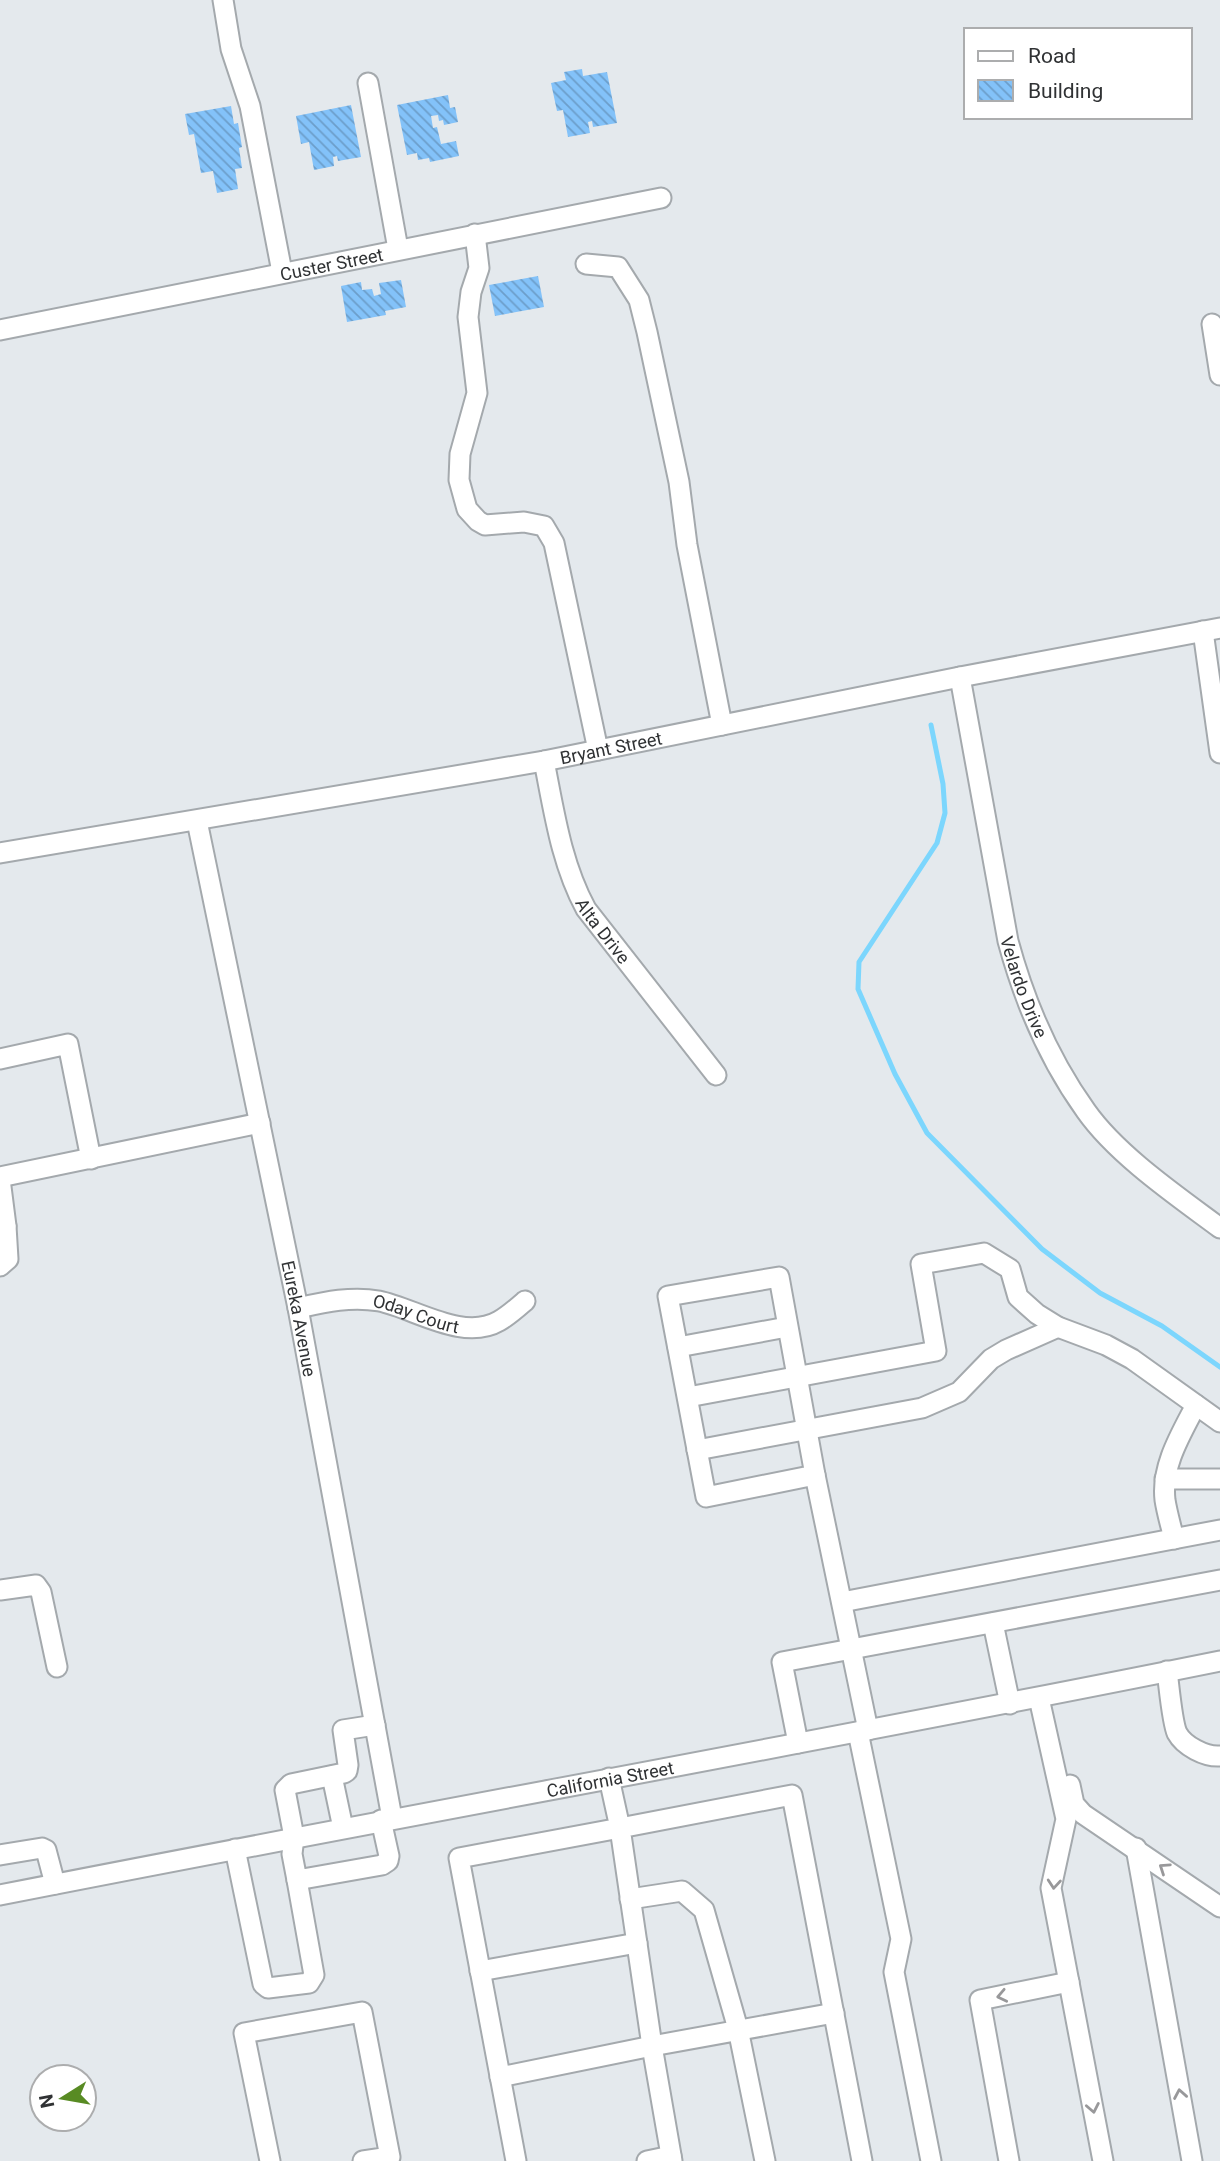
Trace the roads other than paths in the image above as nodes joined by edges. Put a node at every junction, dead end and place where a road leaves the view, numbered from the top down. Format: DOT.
graph roads {
  1 [pos="223,0"];
  2 [pos="368,83"];
  3 [pos="661,198"];
  4 [pos="475,234"];
  5 [pos="398,250"];
  6 [pos="586,264"];
  7 [pos="282,272"];
  8 [pos="1212,324"];
  9 [pos="0,330"];
  10 [pos="1220,375"];
  11 [pos="1211,630"];
  12 [pos="960,677"];
  13 [pos="722,725"];
  14 [pos="598,750"];
  15 [pos="1220,753"];
  16 [pos="544,761"];
  17 [pos="197,821"];
  18 [pos="0,853"];
  19 [pos="0,1059"];
  20 [pos="716,1075"];
  21 [pos="260,1123"];
  22 [pos="91,1159"];
  23 [pos="0,1178"];
  24 [pos="1217,1219"];
  25 [pos="3,1226"];
  26 [pos="0,1266"];
  27 [pos="525,1301"];
  28 [pos="298,1308"];
  29 [pos="787,1326"];
  30 [pos="1058,1327"];
  31 [pos="678,1347"];
  32 [pos="796,1377"];
  33 [pos="688,1397"];
  34 [pos="1196,1405"];
  35 [pos="1220,1422"];
  36 [pos="806,1429"];
  37 [pos="697,1450"];
  38 [pos="815,1475"];
  39 [pos="1165,1479"];
  40 [pos="1220,1479"];
  41 [pos="1220,1530"];
  42 [pos="1174,1539"];
  43 [pos="1220,1580"];
  44 [pos="0,1590"];
  45 [pos="842,1602"];
  46 [pos="993,1623"];
  47 [pos="851,1649"];
  48 [pos="1220,1661"];
  49 [pos="57,1667"];
  50 [pos="1167,1671"];
  51 [pos="1045,1697"];
  52 [pos="1010,1704"];
  53 [pos="375,1725"];
  54 [pos="863,1731"];
  55 [pos="798,1743"];
  56 [pos="1220,1756"];
  57 [pos="332,1776"];
  58 [pos="609,1778"];
  59 [pos="386,1819"];
  60 [pos="343,1828"];
  61 [pos="620,1828"];
  62 [pos="1103,1829"];
  63 [pos="294,1837"];
  64 [pos="1062,1842"];
  65 [pos="235,1849"];
  66 [pos="1136,1849"];
  67 [pos="0,1855"];
  68 [pos="297,1880"];
  69 [pos="55,1884"];
  70 [pos="0,1895"];
  71 [pos="630,1899"];
  72 [pos="1220,1907"];
  73 [pos="637,1943"];
  74 [pos="480,1971"];
  75 [pos="1069,1982"];
  76 [pos="834,2012"];
  77 [pos="738,2029"];
  78 [pos="652,2046"];
  79 [pos="500,2077"];
  80 [pos="671,2159"];
  81 [pos="270,2161"];
  82 [pos="363,2161"];
  83 [pos="516,2161"];
  84 [pos="647,2161"];
  85 [pos="765,2161"];
  86 [pos="862,2161"];
  87 [pos="931,2161"];
  88 [pos="1009,2161"];
  89 [pos="1103,2161"];
  90 [pos="1192,2161"];
  1 -- 7 [label="street"];
  2 -- 5 [label="street"];
  3 -- 4 [label="street, Custer Street"];
  4 -- 5 [label="street, Custer Street"];
  4 -- 14 [label="street"];
  5 -- 7 [label="street, Custer Street"];
  6 -- 13 [label="street"];
  7 -- 9 [label="street, Custer Street"];
  8 -- 10 [label="street"];
  11 -- 12 [label="street, Bryant Street"];
  11 -- 15 [label="street"];
  12 -- 13 [label="street, Bryant Street"];
  12 -- 24 [label="street, Velardo Drive"];
  13 -- 14 [label="street, Bryant Street"];
  14 -- 16 [label="street, Bryant Street"];
  16 -- 17 [label="street, Bryant Street"];
  16 -- 20 [label="street, Alta Drive"];
  17 -- 18 [label="street, Bryant Street"];
  17 -- 21 [label="street, Eureka Avenue"];
  19 -- 22 [label="street"];
  21 -- 22 [label="street"];
  21 -- 28 [label="street, Eureka Avenue"];
  22 -- 23 [label="street"];
  23 -- 25 [label="street"];
  25 -- 26 [label="street"];
  27 -- 28 [label="street, Oday Court"];
  28 -- 53 [label="street, Eureka Avenue"];
  29 -- 31 [label="street"];
  29 -- 31 [label="street"];
  29 -- 32 [label="street"];
  30 -- 32 [label="street"];
  30 -- 34 [label="street"];
  30 -- 36 [label="street"];
  31 -- 33 [label="street"];
  32 -- 33 [label="street"];
  32 -- 36 [label="street"];
  33 -- 37 [label="street"];
  34 -- 35 [label="street"];
  34 -- 39 [label="street"];
  36 -- 37 [label="street"];
  36 -- 38 [label="street"];
  37 -- 38 [label="street"];
  38 -- 45 [label="street"];
  39 -- 40 [label="street"];
  39 -- 42 [label="street"];
  41 -- 42 [label="street"];
  42 -- 45 [label="street"];
  43 -- 46 [label="street"];
  44 -- 49 [label="street"];
  45 -- 47 [label="street"];
  46 -- 47 [label="street"];
  46 -- 52 [label="street"];
  47 -- 54 [label="street"];
  47 -- 55 [label="street"];
  48 -- 50 [label="street, California Street"];
  50 -- 51 [label="street, California Street"];
  50 -- 56 [label="street"];
  51 -- 52 [label="street, California Street"];
  51 -- 62 [label="street"];
  51 -- 64 [label="street"];
  52 -- 54 [label="street, California Street"];
  53 -- 57 [label="street"];
  53 -- 59 [label="street, Eureka Avenue"];
  54 -- 55 [label="street, California Street"];
  54 -- 87 [label="street"];
  55 -- 58 [label="street, California Street"];
  57 -- 60 [label="street"];
  57 -- 63 [label="street"];
  58 -- 59 [label="street, California Street"];
  58 -- 61 [label="street"];
  59 -- 60 [label="street, California Street"];
  59 -- 68 [label="street, Eureka Avenue"];
  60 -- 63 [label="street, California Street"];
  61 -- 71 [label="street"];
  61 -- 74 [label="street"];
  61 -- 76 [label="street"];
  62 -- 64 [label="street"];
  62 -- 66 [label="street"];
  63 -- 65 [label="street, California Street"];
  63 -- 68 [label="street"];
  64 -- 75 [label="street, one-way"];
  65 -- 68 [label="street"];
  65 -- 69 [label="street, California Street"];
  72 -- 66 [label="street, one-way"];
  90 -- 66 [label="street, one-way"];
  67 -- 69 [label="street"];
  69 -- 70 [label="street, California Street"];
  71 -- 73 [label="street"];
  71 -- 77 [label="street"];
  73 -- 74 [label="street"];
  73 -- 78 [label="street"];
  74 -- 79 [label="street"];
  75 -- 88 [label="street, one-way"];
  75 -- 89 [label="street, one-way"];
  76 -- 77 [label="street"];
  76 -- 86 [label="street"];
  77 -- 78 [label="street"];
  77 -- 85 [label="street"];
  78 -- 79 [label="street"];
  78 -- 80 [label="street"];
  79 -- 83 [label="street"];
  80 -- 84 [label="street"];
  81 -- 82 [label="street"];
}
